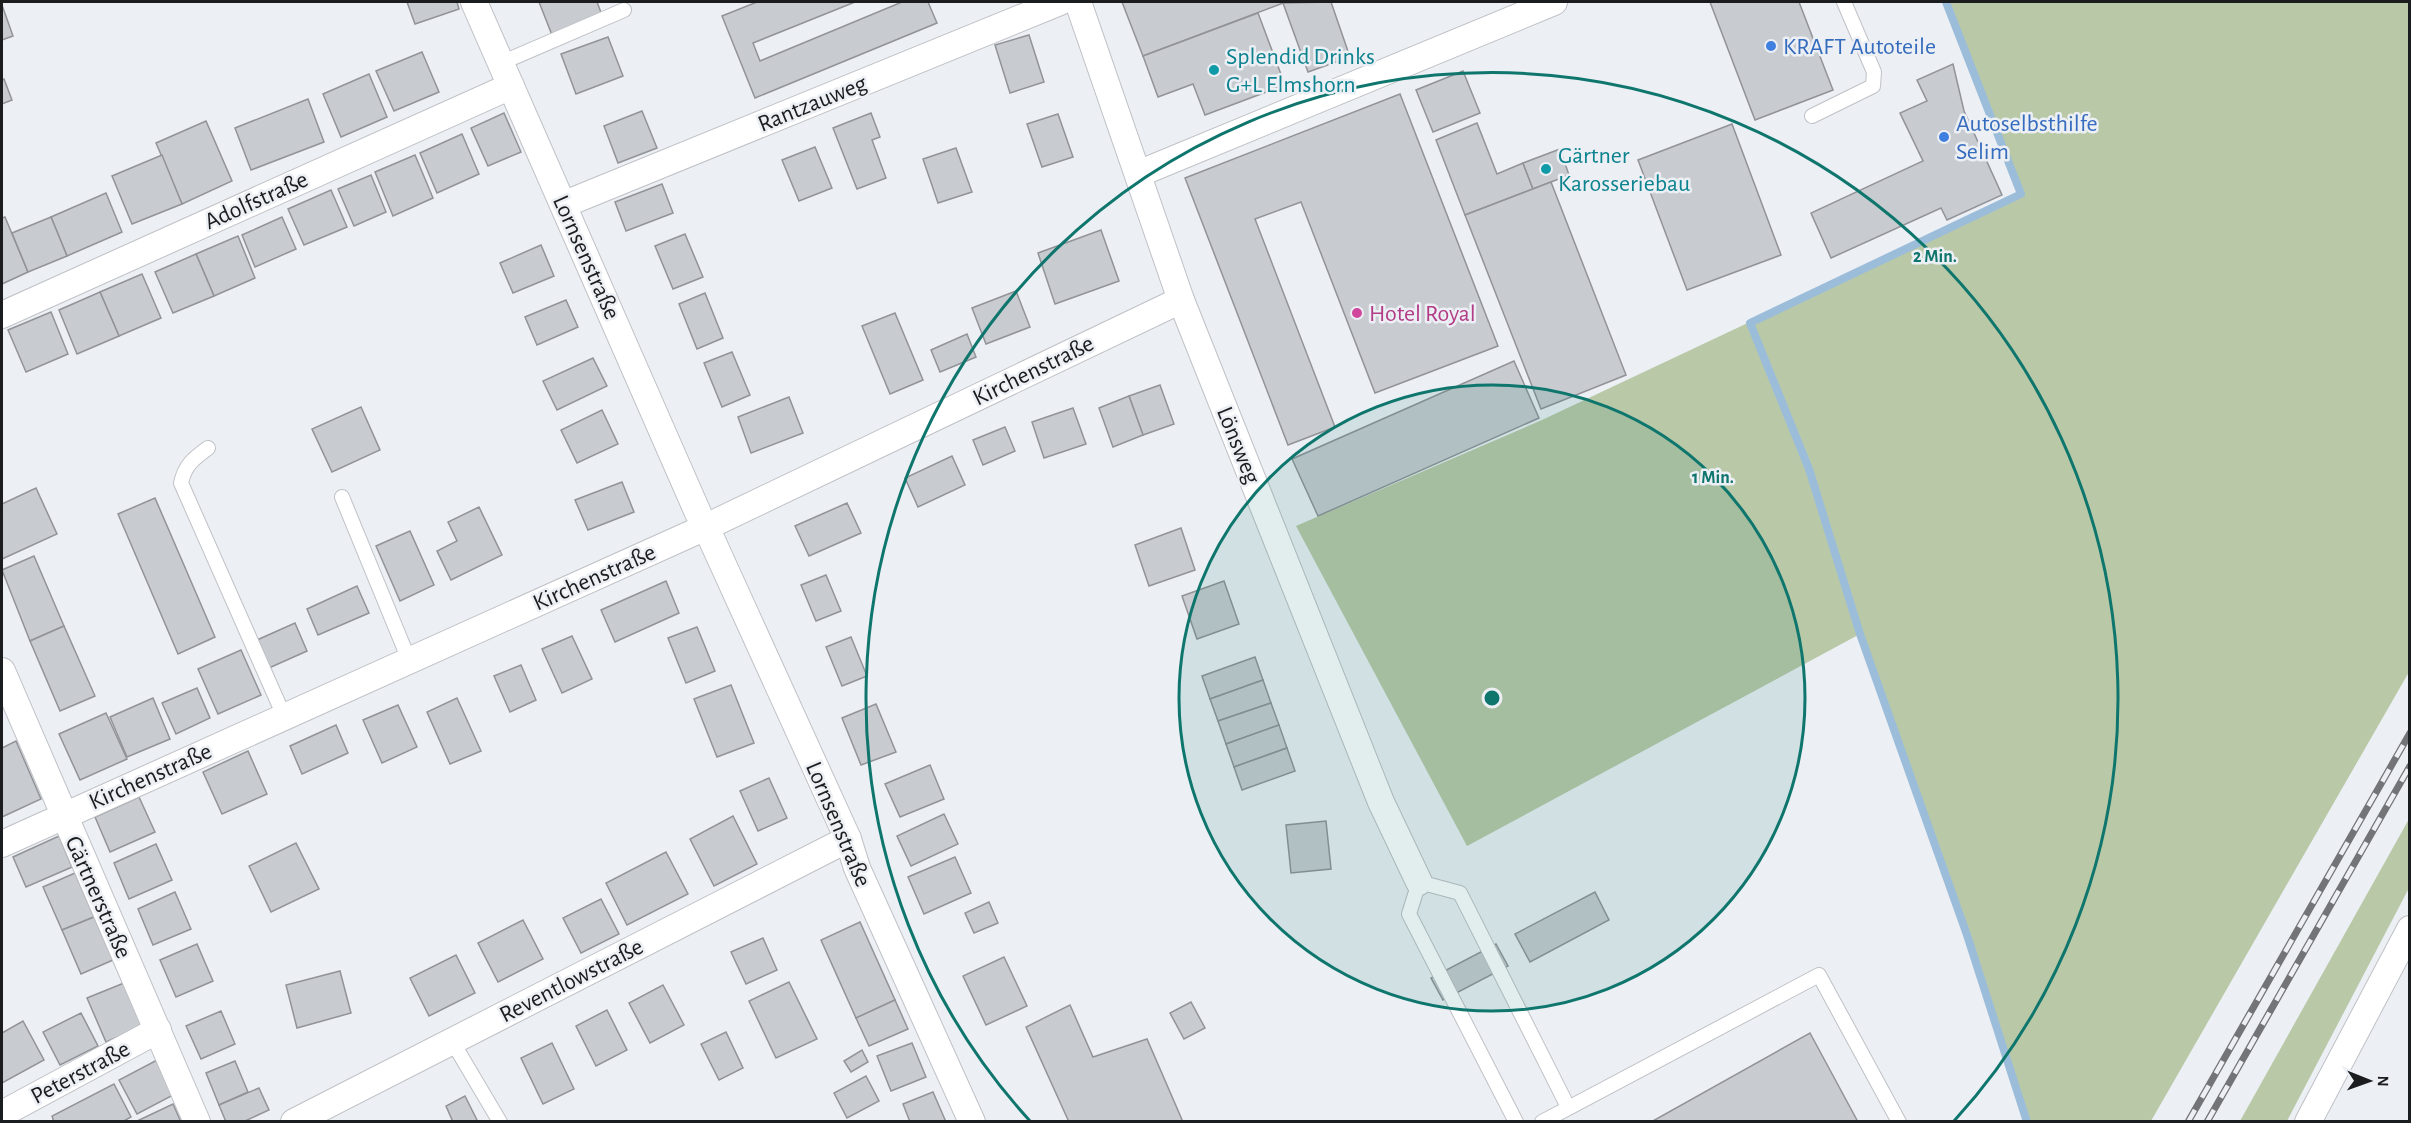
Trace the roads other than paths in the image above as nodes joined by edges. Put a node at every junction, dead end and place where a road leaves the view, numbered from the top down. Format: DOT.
graph roads {
  1 [pos="474,2"];
  2 [pos="1060,2"];
  3 [pos="1078,2"];
  4 [pos="1554,2"];
  5 [pos="1844,2"];
  6 [pos="624,10"];
  7 [pos="501,63"];
  8 [pos="511,86"];
  9 [pos="1812,116"];
  10 [pos="1138,174"];
  11 [pos="565,204"];
  12 [pos="1181,300"];
  13 [pos="2,315"];
  14 [pos="208,448"];
  15 [pos="342,497"];
  16 [pos="702,520"];
  17 [pos="409,660"];
  18 [pos="2,671"];
  19 [pos="284,716"];
  20 [pos="63,815"];
  21 [pos="848,839"];
  22 [pos="2,844"];
  23 [pos="1419,882"];
  24 [pos="2407,939"];
  25 [pos="158,1030"];
  26 [pos="452,1041"];
  27 [pos="1568,1107"];
  28 [pos="2,1114"];
  29 [pos="197,1122"];
  30 [pos="294,1122"];
  31 [pos="500,1122"];
  32 [pos="972,1122"];
  33 [pos="1516,1122"];
  34 [pos="1542,1122"];
  35 [pos="1899,1122"];
  36 [pos="2308,1122"];
  1 -- 7 [label="street, Lornsenstraße"];
  2 -- 11 [label="street, Rantzauweg"];
  3 -- 10 [label="street, Lönsweg"];
  4 -- 10 [label="street"];
  5 -- 9 [label="lane"];
  6 -- 7 [label="lane"];
  7 -- 8 [label="street, Lornsenstraße"];
  8 -- 11 [label="street, Lornsenstraße"];
  8 -- 13 [label="street, Adolfstraße"];
  10 -- 12 [label="street, Lönsweg"];
  11 -- 16 [label="street, Lornsenstraße"];
  12 -- 16 [label="street, Kirchenstraße"];
  12 -- 23 [label="street, Lönsweg"];
  14 -- 19 [label="lane"];
  15 -- 17 [label="lane"];
  16 -- 17 [label="street, Kirchenstraße"];
  16 -- 21 [label="street, Lornsenstraße"];
  17 -- 19 [label="street, Kirchenstraße"];
  18 -- 20 [label="street, Gärtnerstraße"];
  19 -- 20 [label="street, Kirchenstraße"];
  20 -- 22 [label="street, Kirchenstraße"];
  20 -- 25 [label="street, Gärtnerstraße"];
  21 -- 26 [label="street, Reventlowstraße"];
  21 -- 32 [label="street, Lornsenstraße"];
  23 -- 27 [label="lane"];
  23 -- 33 [label="lane"];
  24 -- 36 [label="street"];
  25 -- 28 [label="street, Peterstraße"];
  25 -- 29 [label="street, Gärtnerstraße"];
  26 -- 30 [label="street, Reventlowstraße"];
  26 -- 31 [label="lane"];
  27 -- 34 [label="lane"];
  27 -- 35 [label="lane"];
}
